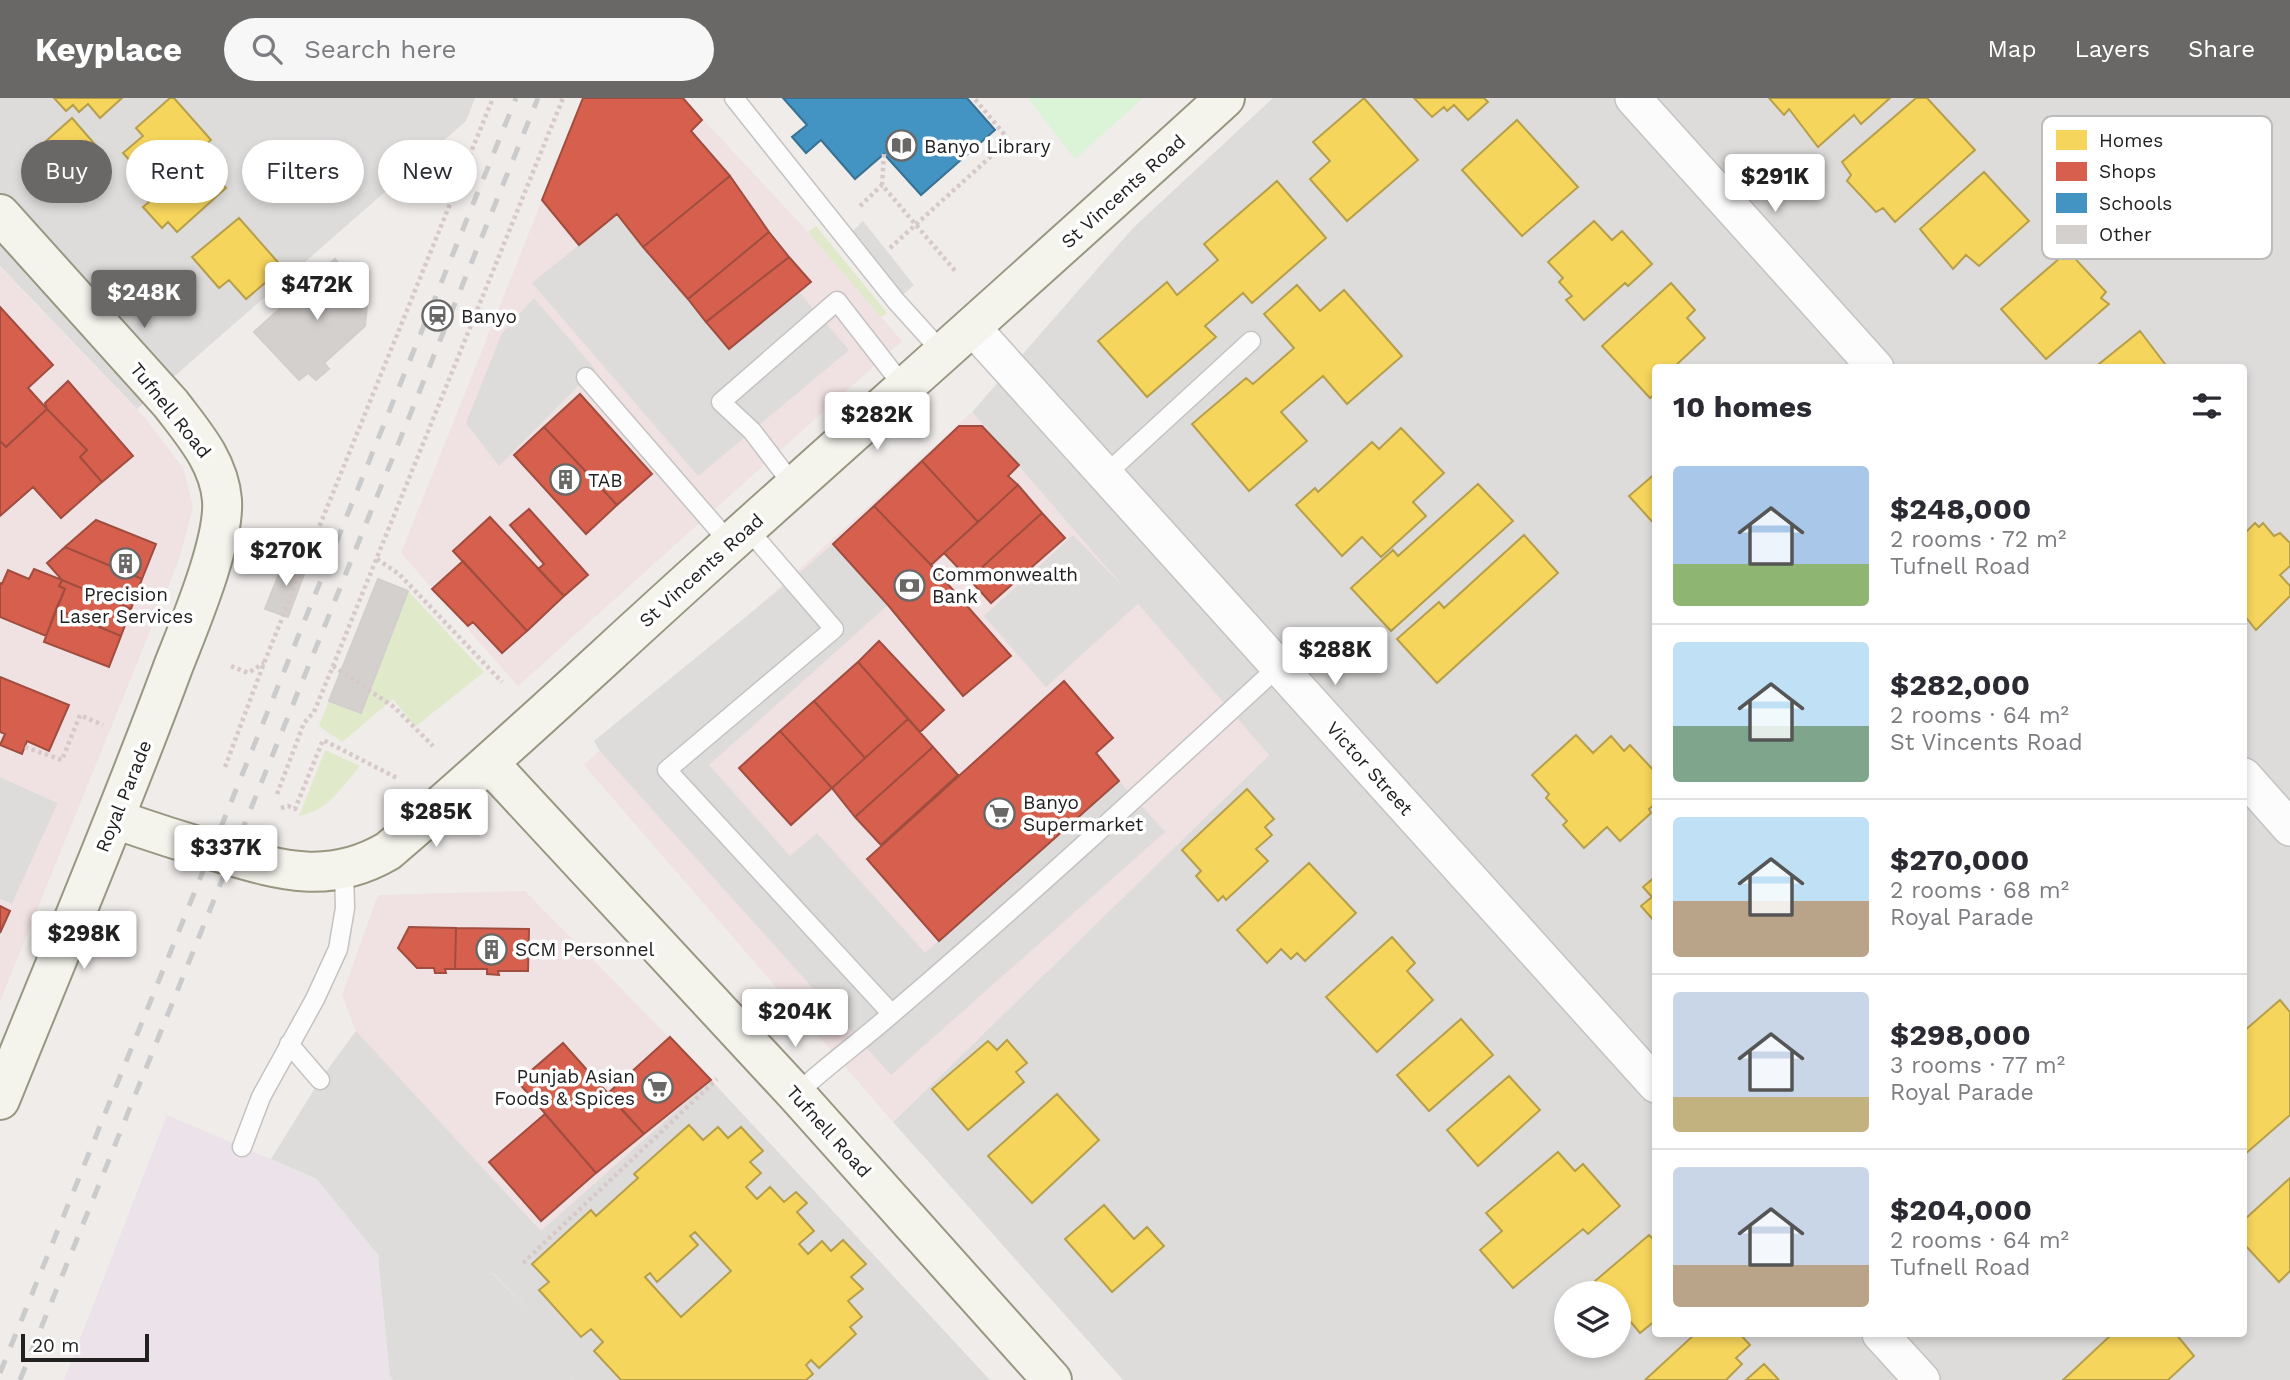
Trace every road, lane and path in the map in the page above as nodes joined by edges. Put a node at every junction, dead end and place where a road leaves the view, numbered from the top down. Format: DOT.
graph roads {
  1 [pos="494,98"];
  2 [pos="564,98"];
  3 [pos="734,98"];
  4 [pos="974,98"];
  5 [pos="1225,98"];
  6 [pos="1633,98"];
  7 [pos="884,154"];
  8 [pos="0,214"];
  9 [pos="915,225"];
  10 [pos="887,251"];
  11 [pos="956,272"];
  12 [pos="972,327"];
  13 [pos="1251,341"];
  14 [pos="943,353"];
  15 [pos="1872,364"];
  16 [pos="586,377"];
  17 [pos="904,387"];
  18 [pos="1105,475"];
  19 [pos="220,485"];
  20 [pos="794,486"];
  21 [pos="738,536"];
  22 [pos="377,559"];
  23 [pos="264,663"];
  24 [pos="231,666"];
  25 [pos="333,666"];
  26 [pos="1279,666"];
  27 [pos="502,682"];
  28 [pos="103,725"];
  29 [pos="433,746"];
  30 [pos="25,747"];
  31 [pos="489,763"];
  32 [pos="225,767"];
  33 [pos="399,779"];
  34 [pos="2247,779"];
  35 [pos="277,794"];
  36 [pos="281,808"];
  37 [pos="115,819"];
  38 [pos="2290,828"];
  39 [pos="344,869"];
  40 [pos="892,1014"];
  41 [pos="289,1044"];
  42 [pos="717,1079"];
  43 [pos="320,1080"];
  44 [pos="1652,1080"];
  45 [pos="796,1094"];
  46 [pos="0,1100"];
  47 [pos="242,1147"];
  48 [pos="523,1263"];
  49 [pos="1883,1337"];
  50 [pos="1052,1380"];
  51 [pos="1922,1380"];
  1 -- 23 [label="path"];
  2 -- 22 [label="path"];
  3 -- 14 [label="lane"];
  4 -- 9 [label="path"];
  5 -- 12 [label="main road, St Vincents Road"];
  6 -- 15 [label="street"];
  7 -- 9 [label="path"];
  8 -- 19 [label="main road, Tufnell Road"];
  9 -- 10 [label="path"];
  9 -- 11 [label="path"];
  12 -- 14 [label="main road, St Vincents Road"];
  12 -- 18 [label="street, Victor Street"];
  13 -- 18 [label="lane"];
  14 -- 17 [label="main road, St Vincents Road"];
  16 -- 21 [label="lane"];
  17 -- 20 [label="main road, St Vincents Road"];
  17 -- 20 [label="lane"];
  18 -- 26 [label="street, Victor Street"];
  19 -- 37 [label="main road, Royal Parade"];
  20 -- 21 [label="main road, St Vincents Road"];
  21 -- 31 [label="main road, St Vincents Road"];
  21 -- 40 [label="lane"];
  22 -- 25 [label="path"];
  22 -- 27 [label="path"];
  23 -- 24 [label="path"];
  23 -- 32 [label="path"];
  25 -- 29 [label="path"];
  25 -- 35 [label="path"];
  26 -- 40 [label="lane"];
  26 -- 44 [label="street, Victor Street"];
  28 -- 30 [label="path"];
  31 -- 39 [label="main road, St Vincents Road"];
  31 -- 45 [label="main road, Tufnell Road"];
  33 -- 36 [label="path"];
  34 -- 38 [label="street"];
  37 -- 39 [label="main road, St Vincents Road"];
  37 -- 46 [label="main road, Royal Parade"];
  39 -- 41 [label="lane"];
  40 -- 45 [label="lane"];
  41 -- 43 [label="lane"];
  41 -- 47 [label="lane"];
  42 -- 48 [label="path"];
  45 -- 50 [label="main road, Tufnell Road"];
  49 -- 51 [label="street"];
}
